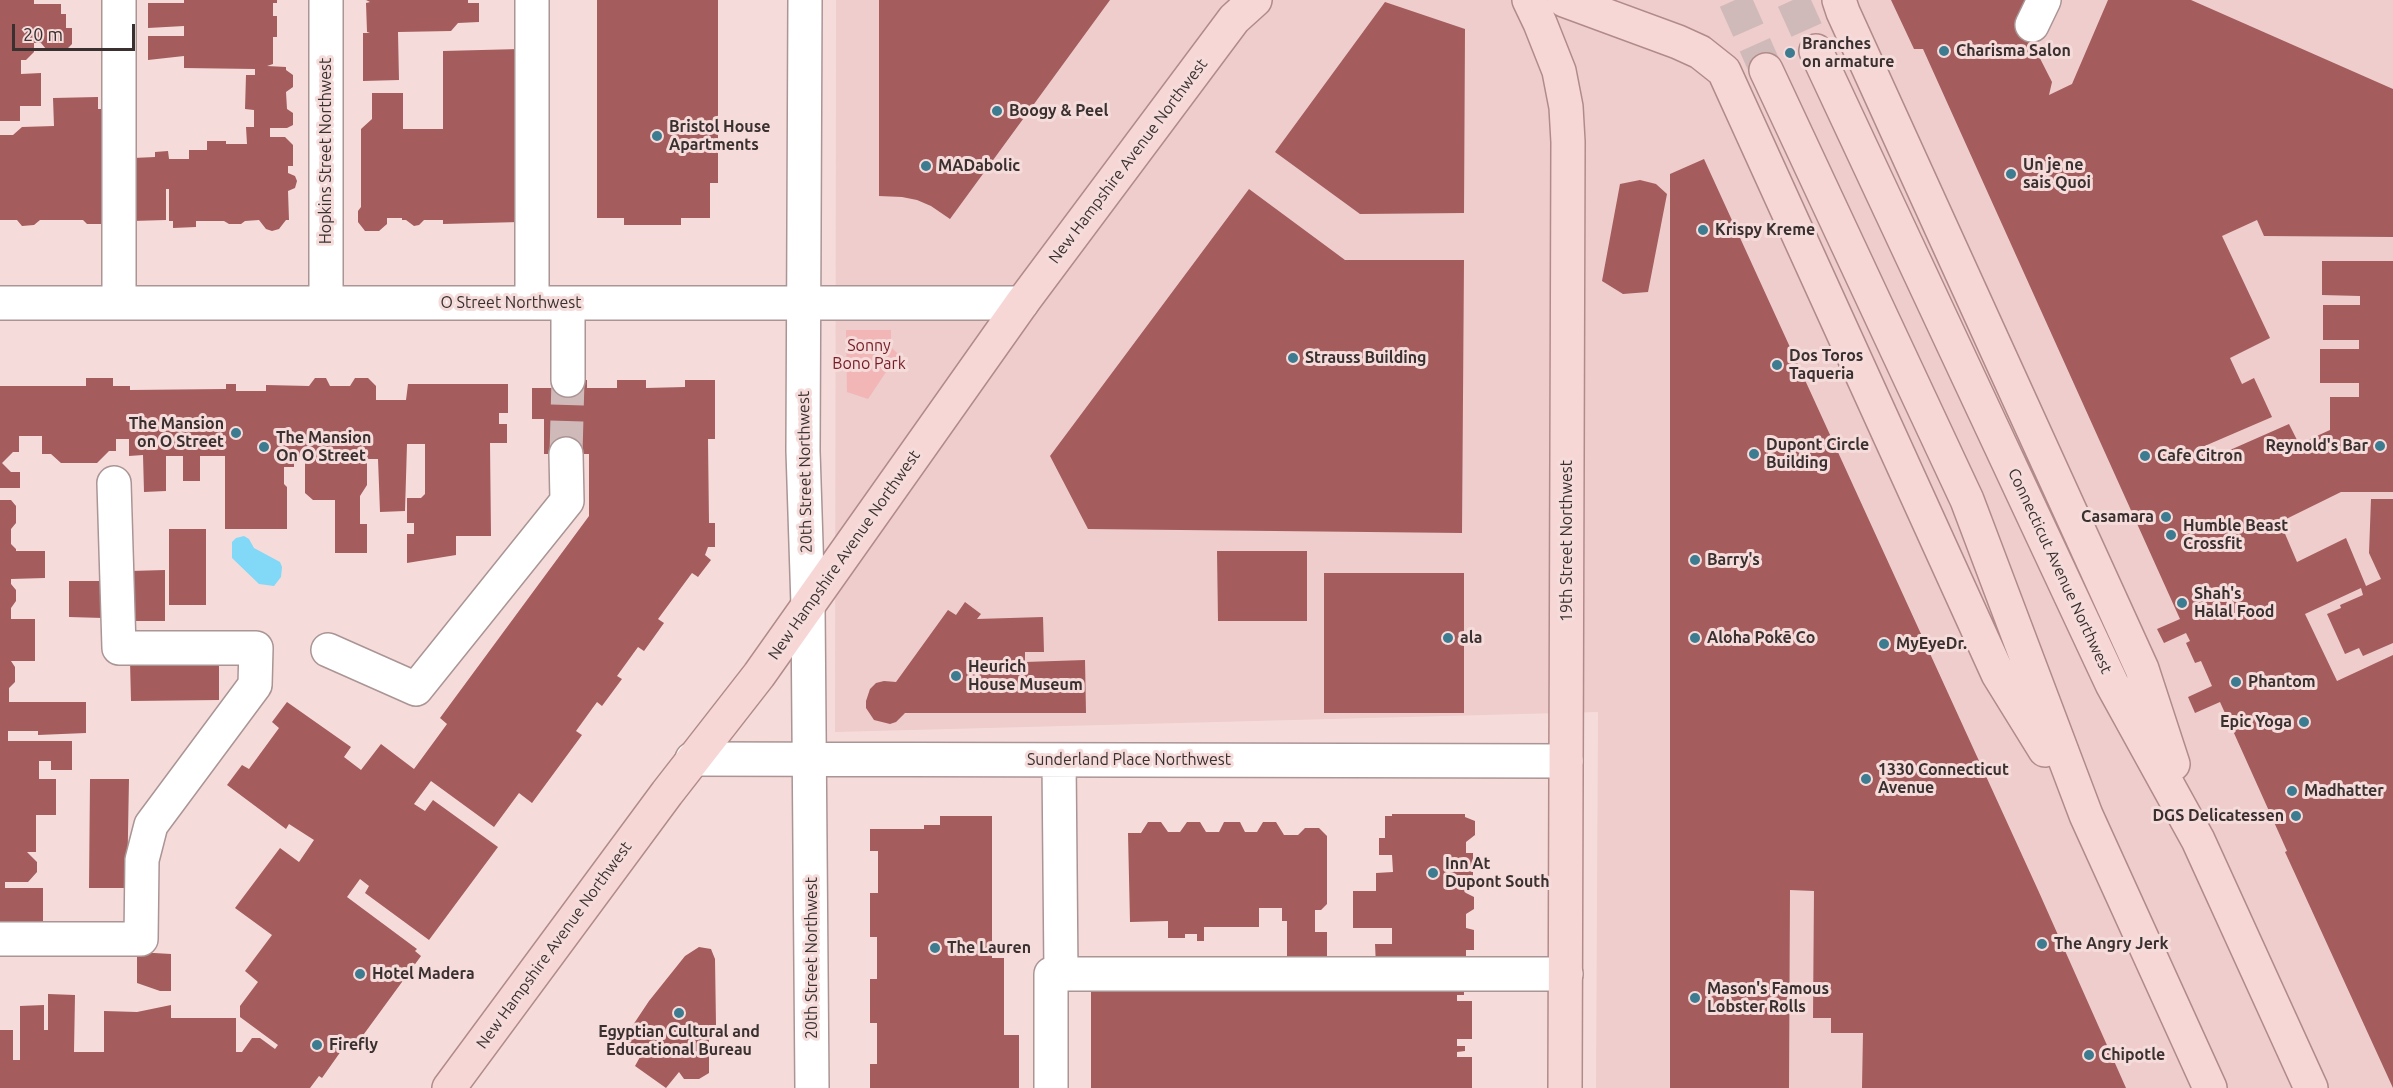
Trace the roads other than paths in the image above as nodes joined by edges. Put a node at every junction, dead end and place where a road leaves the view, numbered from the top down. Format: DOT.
graph roads {
  1 [pos="119,0"];
  2 [pos="326,0"];
  3 [pos="532,0"];
  4 [pos="805,0"];
  5 [pos="1529,0"];
  6 [pos="1564,0"];
  7 [pos="1839,0"];
  8 [pos="1244,6"];
  9 [pos="1816,51"];
  10 [pos="1766,70"];
  11 [pos="0,303"];
  12 [pos="119,303"];
  13 [pos="326,303"];
  14 [pos="532,303"];
  15 [pos="568,303"];
  16 [pos="804,303"];
  17 [pos="1022,303"];
  18 [pos="568,380"];
  19 [pos="566,454"];
  20 [pos="114,483"];
  21 [pos="808,606"];
  22 [pos="328,650"];
  23 [pos="692,759"];
  24 [pos="810,759"];
  25 [pos="1059,760"];
  26 [pos="1566,761"];
  27 [pos="2086,815"];
  28 [pos="2198,840"];
  29 [pos="0,939"];
  30 [pos="1061,974"];
  31 [pos="1566,974"];
  32 [pos="449,1088"];
  33 [pos="812,1088"];
  34 [pos="1051,1088"];
  35 [pos="1565,1088"];
  36 [pos="2210,1088"];
  37 [pos="2310,1088"];
  1 -- 12 [label="street"];
  2 -- 13 [label="street, Hopkins Street Northwest"];
  3 -- 14 [label="street"];
  4 -- 16 [label="street, 20th Street Northwest"];
  5 -- 26 [label="main road, 19th Street Northwest"];
  6 -- 27 [label="main road"];
  7 -- 28 [label="main road"];
  8 -- 17 [label="main road, New Hampshire Avenue Northwest"];
  9 -- 28 [label="main road, Connecticut Avenue Northwest"];
  10 -- 27 [label="main road"];
  11 -- 12 [label="street, O Street Northwest"];
  12 -- 13 [label="street, O Street Northwest"];
  13 -- 14 [label="street, O Street Northwest"];
  14 -- 15 [label="street, O Street Northwest"];
  15 -- 16 [label="street, O Street Northwest"];
  15 -- 18 [label="street"];
  16 -- 17 [label="street, O Street Northwest"];
  16 -- 21 [label="street, 20th Street Northwest"];
  17 -- 21 [label="main road, New Hampshire Avenue Northwest"];
  19 -- 22 [label="street"];
  20 -- 29 [label="street"];
  21 -- 23 [label="main road, New Hampshire Avenue Northwest"];
  21 -- 24 [label="street, 20th Street Northwest"];
  23 -- 24 [label="street, Sunderland Place Northwest"];
  23 -- 32 [label="main road, New Hampshire Avenue Northwest"];
  24 -- 25 [label="street, Sunderland Place Northwest"];
  24 -- 33 [label="street, 20th Street Northwest"];
  25 -- 26 [label="street, Sunderland Place Northwest"];
  25 -- 30 [label="street"];
  26 -- 31 [label="main road, 19th Street Northwest"];
  27 -- 36 [label="main road"];
  28 -- 37 [label="main road, Connecticut Avenue Northwest"];
  30 -- 31 [label="street"];
  30 -- 34 [label="street"];
  31 -- 35 [label="main road, 19th Street Northwest"];
}
